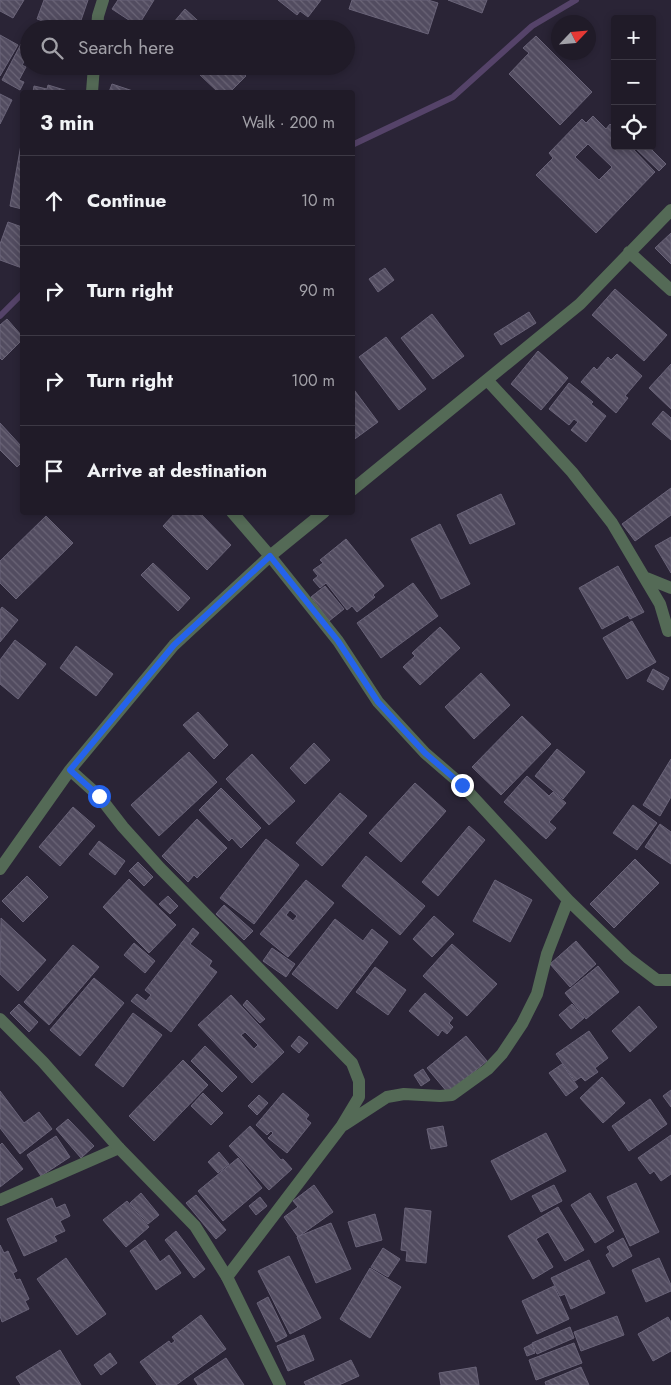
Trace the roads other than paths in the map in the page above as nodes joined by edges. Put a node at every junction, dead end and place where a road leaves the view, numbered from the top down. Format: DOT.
graph roads {
  1 [pos="102,0"];
  2 [pos="98,20"];
  3 [pos="93,75"];
  4 [pos="92,90"];
  5 [pos="671,210"];
  6 [pos="629,252"];
  7 [pos="671,290"];
  8 [pos="488,381"];
  9 [pos="355,488"];
  10 [pos="235,515"];
  11 [pos="320,515"];
  12 [pos="270,556"];
  13 [pos="644,577"];
  14 [pos="671,588"];
  15 [pos="668,631"];
  16 [pos="70,770"];
  17 [pos="0,869"];
  18 [pos="568,900"];
  19 [pos="671,980"];
  20 [pos="0,1018"];
  21 [pos="342,1127"];
  22 [pos="119,1148"];
  23 [pos="0,1200"];
  24 [pos="227,1277"];
  25 [pos="280,1385"];
  1 -- 2 [label="street"];
  3 -- 4 [label="street"];
  5 -- 6 [label="street"];
  6 -- 7 [label="street"];
  6 -- 8 [label="street"];
  8 -- 9 [label="street"];
  8 -- 13 [label="street"];
  10 -- 12 [label="street"];
  11 -- 12 [label="street"];
  12 -- 16 [label="street"];
  12 -- 18 [label="street"];
  13 -- 14 [label="street"];
  13 -- 15 [label="street"];
  16 -- 17 [label="street"];
  16 -- 21 [label="street"];
  18 -- 19 [label="street"];
  18 -- 21 [label="street"];
  20 -- 22 [label="street"];
  21 -- 24 [label="street"];
  22 -- 23 [label="street"];
  22 -- 24 [label="street"];
  24 -- 25 [label="street"];
}
